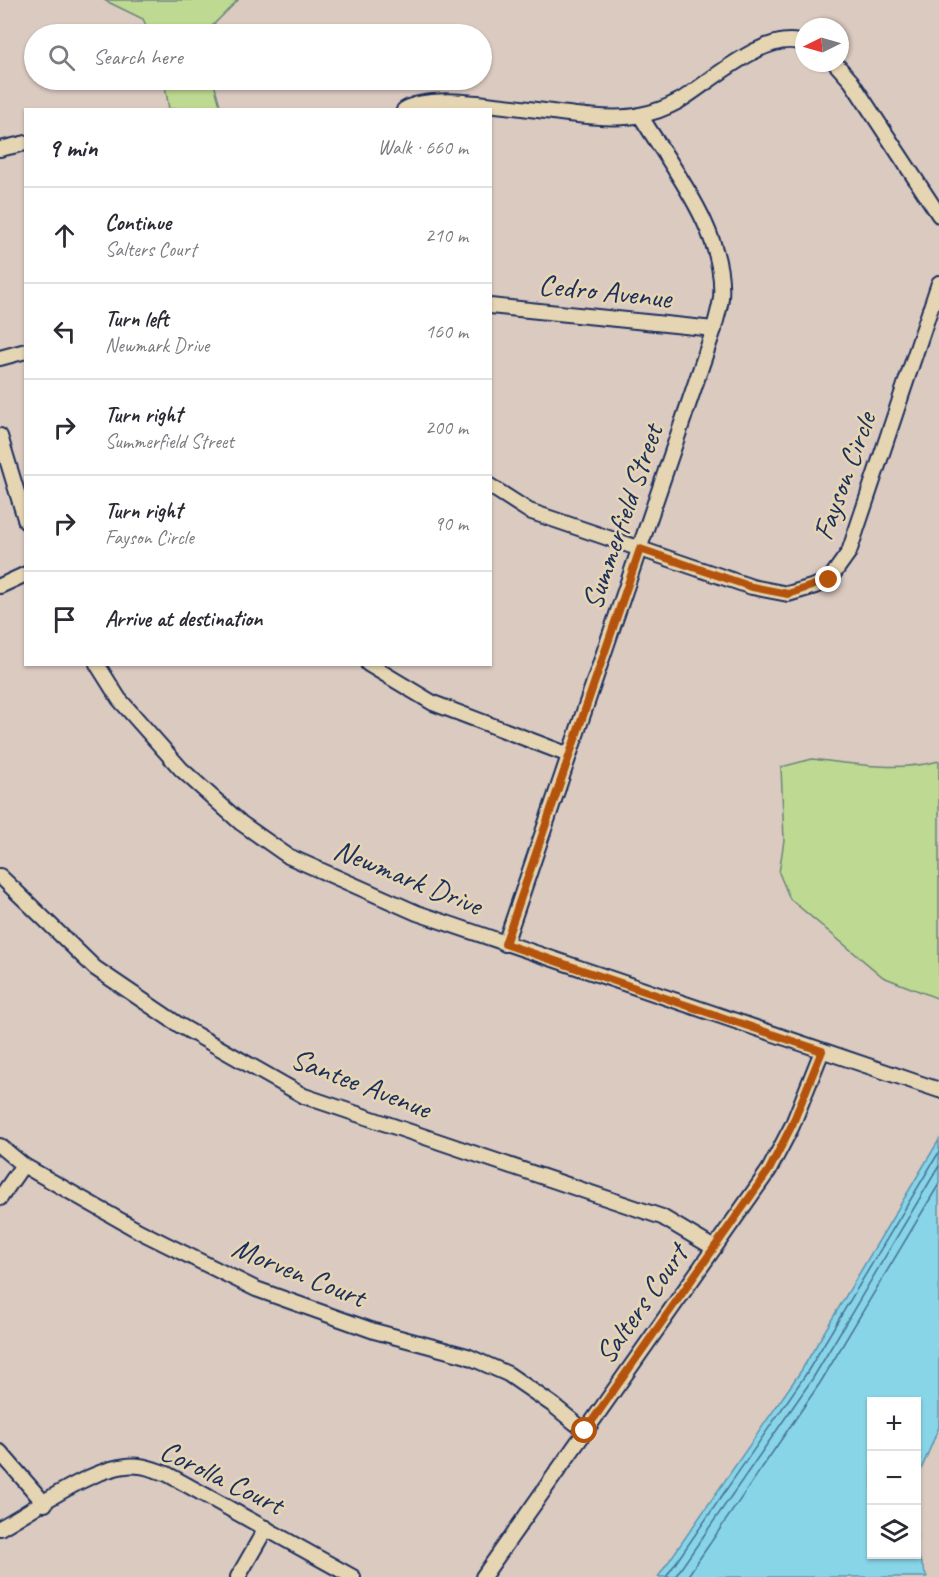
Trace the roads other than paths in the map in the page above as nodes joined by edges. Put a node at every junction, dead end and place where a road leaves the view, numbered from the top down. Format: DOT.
graph roads {
  1 [pos="795,41"];
  2 [pos="844,72"];
  3 [pos="410,108"];
  4 [pos="640,116"];
  5 [pos="24,144"];
  6 [pos="0,150"];
  7 [pos="939,215"];
  8 [pos="939,283"];
  9 [pos="492,306"];
  10 [pos="714,329"];
  11 [pos="24,352"];
  12 [pos="0,358"];
  13 [pos="0,436"];
  14 [pos="492,487"];
  15 [pos="24,515"];
  16 [pos="640,549"];
  17 [pos="24,575"];
  18 [pos="0,586"];
  19 [pos="98,666"];
  20 [pos="371,666"];
  21 [pos="569,755"];
  22 [pos="0,876"];
  23 [pos="505,944"];
  24 [pos="822,1051"];
  25 [pos="939,1090"];
  26 [pos="0,1146"];
  27 [pos="23,1165"];
  28 [pos="0,1198"];
  29 [pos="714,1248"];
  30 [pos="585,1431"];
  31 [pos="0,1452"];
  32 [pos="45,1504"];
  33 [pos="0,1528"];
  34 [pos="266,1528"];
  35 [pos="238,1577"];
  36 [pos="353,1577"];
  37 [pos="483,1577"];
  1 -- 4 [label="street"];
  2 -- 7 [label="street"];
  3 -- 4 [label="street"];
  4 -- 10 [label="street, Summerfield Street"];
  5 -- 6 [label="street"];
  8 -- 16 [label="street, Fayson Circle"];
  9 -- 10 [label="street, Cedro Avenue"];
  10 -- 16 [label="street, Summerfield Street"];
  11 -- 12 [label="street"];
  13 -- 15 [label="street"];
  14 -- 16 [label="street, Fayson Circle"];
  16 -- 21 [label="street, Summerfield Street"];
  17 -- 18 [label="street"];
  19 -- 23 [label="street, Newmark Drive"];
  20 -- 21 [label="street"];
  21 -- 23 [label="street, Summerfield Street"];
  22 -- 29 [label="street, Santee Avenue"];
  23 -- 24 [label="street, Newmark Drive"];
  24 -- 25 [label="street, Newmark Drive"];
  24 -- 29 [label="street, Salters Court"];
  26 -- 27 [label="street, Morven Court"];
  27 -- 28 [label="street"];
  27 -- 30 [label="street, Morven Court"];
  29 -- 30 [label="street, Salters Court"];
  30 -- 37 [label="street, Salters Court"];
  31 -- 32 [label="street"];
  32 -- 33 [label="street, Corolla Court"];
  32 -- 34 [label="street, Corolla Court"];
  34 -- 35 [label="street"];
  34 -- 36 [label="street, Corolla Court"];
}
